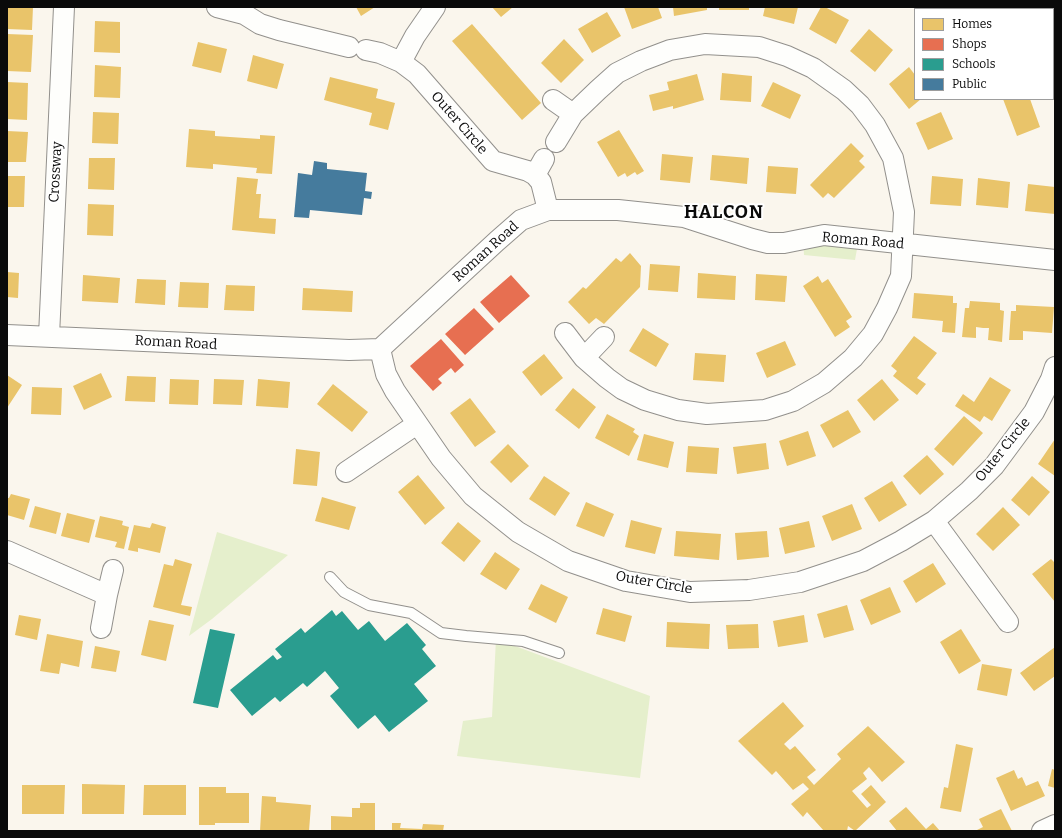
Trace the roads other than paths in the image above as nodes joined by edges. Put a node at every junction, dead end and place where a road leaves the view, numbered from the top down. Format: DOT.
graph roads {
  1 [pos="64,7"];
  2 [pos="217,7"];
  3 [pos="435,7"];
  4 [pos="401,62"];
  5 [pos="552,100"];
  6 [pos="573,114"];
  7 [pos="556,142"];
  8 [pos="548,210"];
  9 [pos="903,244"];
  10 [pos="1055,260"];
  11 [pos="565,333"];
  12 [pos="7,335"];
  13 [pos="49,336"];
  14 [pos="604,338"];
  15 [pos="380,349"];
  16 [pos="584,358"];
  17 [pos="1055,367"];
  18 [pos="417,424"];
  19 [pos="346,472"];
  20 [pos="934,521"];
  21 [pos="7,551"];
  22 [pos="113,570"];
  23 [pos="330,576"];
  24 [pos="107,595"];
  25 [pos="1008,622"];
  26 [pos="101,628"];
  27 [pos="559,653"];
  28 [pos="1055,825"];
  29 [pos="1042,831"];
  1 -- 13 [label="street, Crossway"];
  2 -- 4 [label="street, Outer Circle"];
  3 -- 4 [label="street"];
  4 -- 8 [label="street, Outer Circle"];
  5 -- 6 [label="street"];
  6 -- 7 [label="street"];
  6 -- 9 [label="street"];
  8 -- 9 [label="street, Roman Road"];
  8 -- 15 [label="street, Roman Road"];
  9 -- 10 [label="street, Roman Road"];
  9 -- 16 [label="street"];
  11 -- 16 [label="street"];
  12 -- 13 [label="street, Roman Road"];
  13 -- 15 [label="street, Roman Road"];
  14 -- 16 [label="street"];
  15 -- 18 [label="street, Outer Circle"];
  17 -- 20 [label="street, Outer Circle"];
  18 -- 19 [label="street"];
  18 -- 20 [label="street, Outer Circle"];
  20 -- 25 [label="street"];
  21 -- 24 [label="street"];
  22 -- 24 [label="street"];
  23 -- 27 [label="lane"];
  24 -- 26 [label="street"];
  28 -- 29 [label="street"];
}
